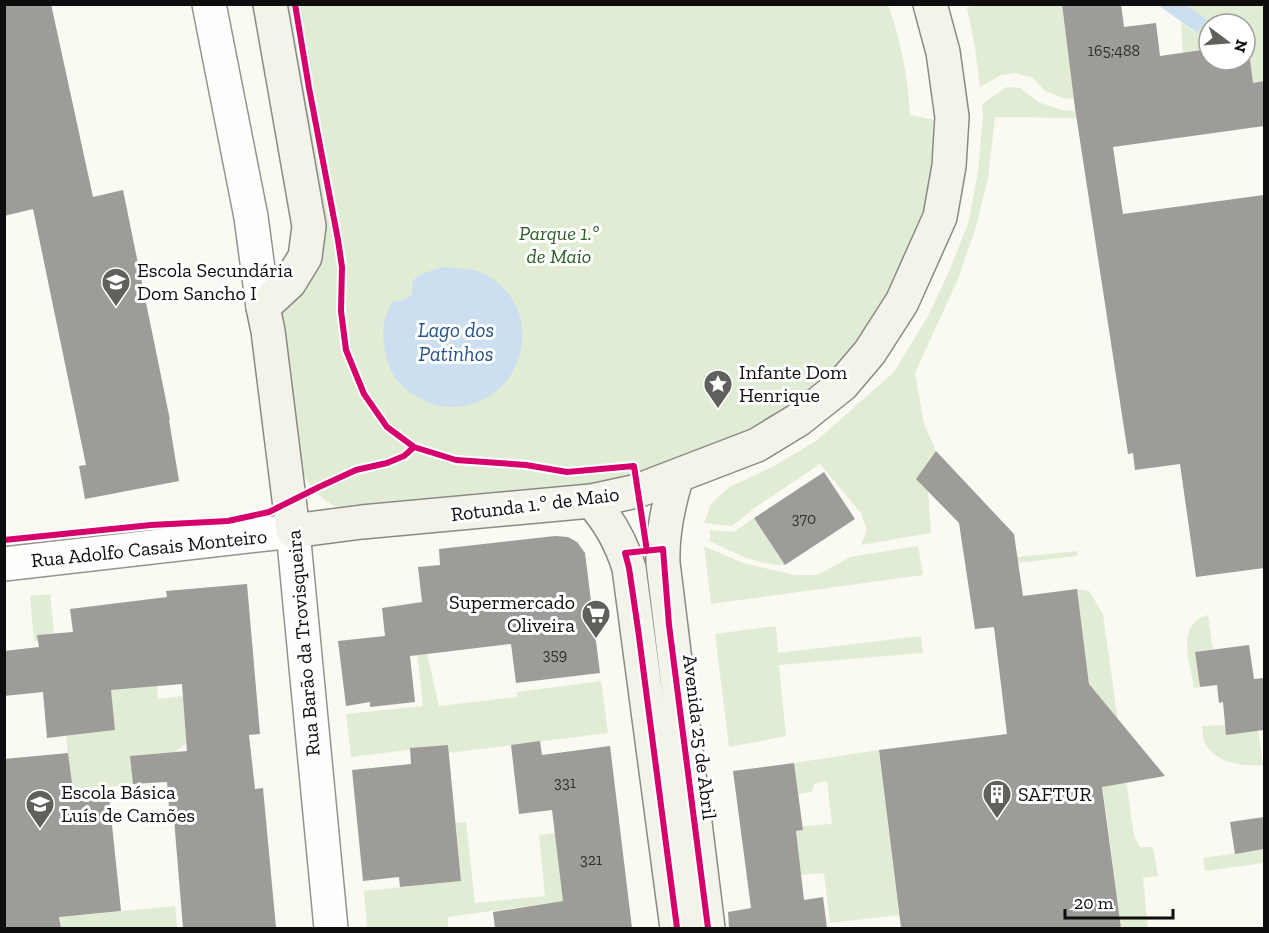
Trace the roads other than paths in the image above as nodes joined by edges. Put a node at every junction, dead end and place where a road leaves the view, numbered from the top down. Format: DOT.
graph roads {
  1 [pos="210,4"];
  2 [pos="270,4"];
  3 [pos="930,4"];
  4 [pos="263,307"];
  5 [pos="677,476"];
  6 [pos="591,501"];
  7 [pos="293,531"];
  8 [pos="4,564"];
  9 [pos="654,627"];
  10 [pos="672,765"];
  11 [pos="330,928"];
  12 [pos="677,928"];
  13 [pos="708,928"];
  1 -- 4 [label="street, Rua Barão da Trovisqueira"];
  2 -- 4 [label="main road"];
  3 -- 5 [label="main road, Rotunda 1.º de Maio"];
  4 -- 7 [label="main road, Rua Barão da Trovisqueira"];
  5 -- 6 [label="main road, Rotunda 1.º de Maio"];
  5 -- 9 [label="main road, Avenida 25 de Abril"];
  6 -- 7 [label="main road, Rotunda 1.º de Maio"];
  6 -- 9 [label="main road, Avenida 25 de Abril"];
  7 -- 8 [label="street, Rua Adolfo Casais Monteiro"];
  7 -- 11 [label="street, Rua Barão da Trovisqueira"];
  9 -- 10 [label="main road, Avenida 25 de Abril"];
  10 -- 12 [label="main road, Avenida 25 de Abril"];
  10 -- 13 [label="main road, Avenida 25 de Abril"];
}
